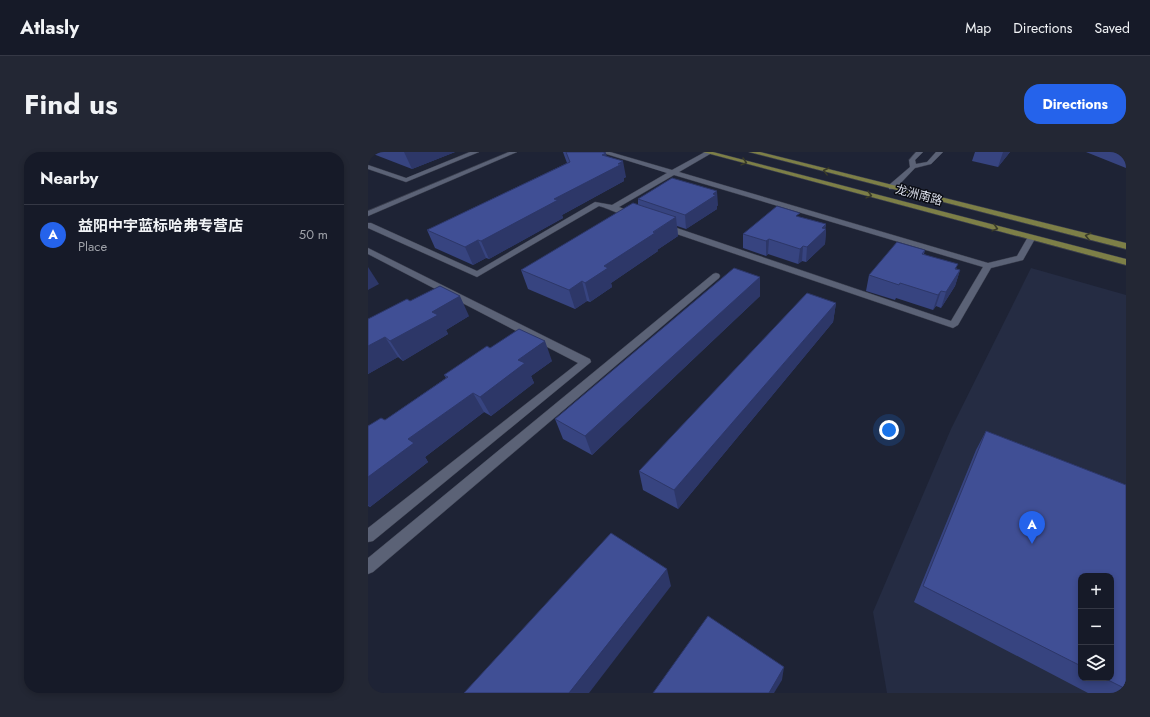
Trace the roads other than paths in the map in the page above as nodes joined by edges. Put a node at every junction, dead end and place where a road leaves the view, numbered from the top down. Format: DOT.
graph roads {
  1 [pos="476,152"];
  2 [pos="514,152"];
  3 [pos="603,152"];
  4 [pos="707,152"];
  5 [pos="752,152"];
  6 [pos="920,152"];
  7 [pos="940,152"];
  8 [pos="368,167"];
  9 [pos="913,167"];
  10 [pos="673,173"];
  11 [pos="892,187"];
  12 [pos="613,207"];
  13 [pos="368,214"];
  14 [pos="368,225"];
  15 [pos="1032,237"];
  16 [pos="1126,246"];
  17 [pos="368,251"];
  18 [pos="1126,262"];
  19 [pos="988,266"];
  20 [pos="716,276"];
  21 [pos="368,536"];
  22 [pos="368,567"];
  1 -- 8 [label="street"];
  2 -- 13 [label="street"];
  3 -- 10 [label="street"];
  4 -- 10 [label="street"];
  4 -- 15 [label="main road, 龙洲南路, one-way"];
  11 -- 5 [label="main road, 龙洲南路, one-way"];
  6 -- 9 [label="street"];
  7 -- 9 [label="street"];
  9 -- 11 [label="street"];
  10 -- 12 [label="street"];
  10 -- 19 [label="street"];
  16 -- 11 [label="main road, 龙洲南路, one-way"];
  12 -- 14 [label="street"];
  12 -- 19 [label="street"];
  15 -- 18 [label="main road, 龙洲南路"];
  15 -- 19 [label="street"];
  17 -- 21 [label="street"];
  20 -- 22 [label="street"];
}
